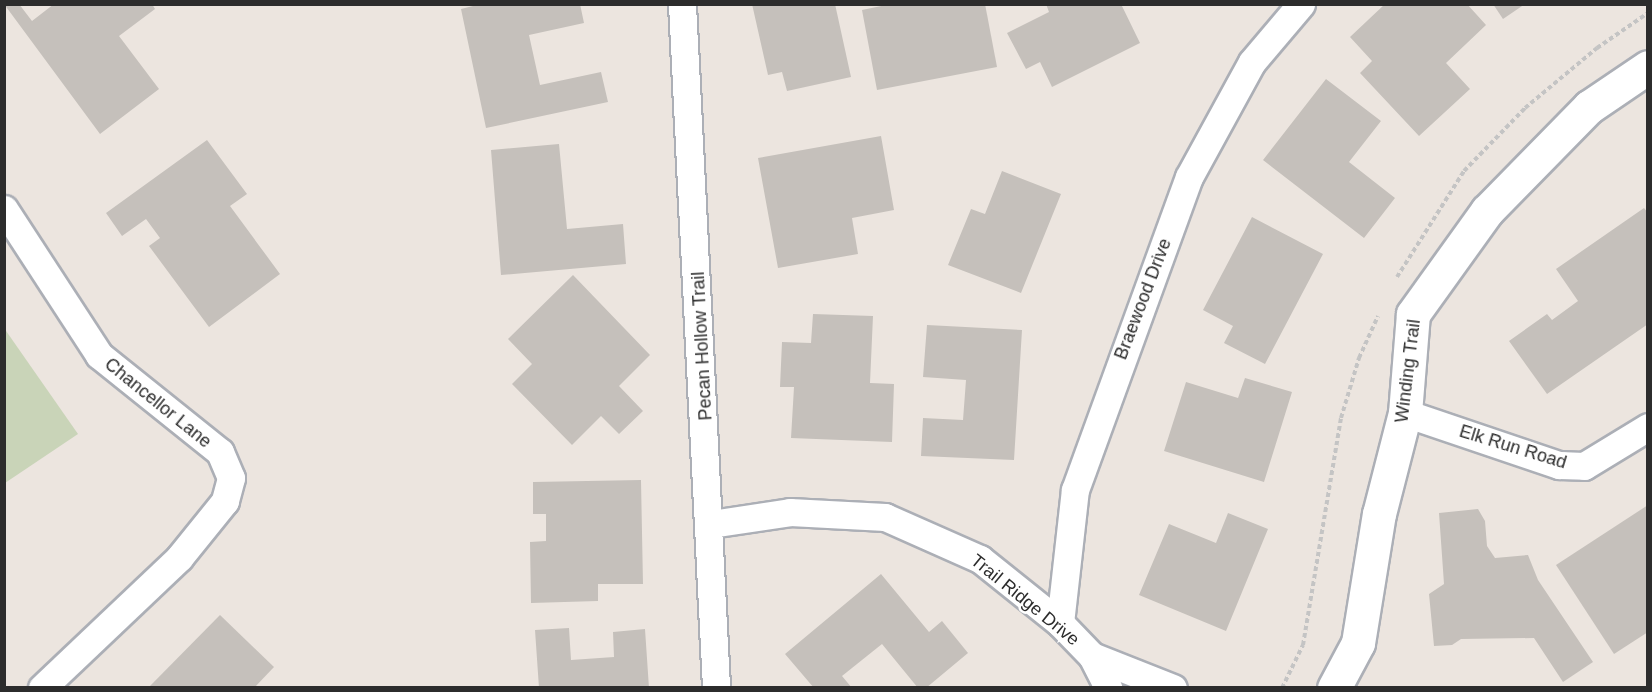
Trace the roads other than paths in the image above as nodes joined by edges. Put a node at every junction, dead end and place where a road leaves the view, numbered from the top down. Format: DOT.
graph roads {
  1 [pos="682,4"];
  2 [pos="1301,4"];
  3 [pos="1647,67"];
  4 [pos="4,209"];
  5 [pos="1405,412"];
  6 [pos="1647,427"];
  7 [pos="711,524"];
  8 [pos="1060,623"];
  9 [pos="1092,656"];
  10 [pos="42,687"];
  11 [pos="716,687"];
  12 [pos="1108,687"];
  13 [pos="1173,687"];
  14 [pos="1334,687"];
  1 -- 7 [label="street, Pecan Hollow Trail"];
  2 -- 8 [label="street, Braewood Drive"];
  3 -- 5 [label="street, Winding Trail"];
  4 -- 10 [label="street, Chancellor Lane"];
  5 -- 6 [label="street, Elk Run Road"];
  5 -- 14 [label="street, Winding Trail"];
  7 -- 8 [label="street, Trail Ridge Drive"];
  7 -- 11 [label="street, Pecan Hollow Trail"];
  8 -- 9 [label="street, Trail Ridge Drive"];
  9 -- 12 [label="street, Trail Ridge Drive"];
  9 -- 13 [label="street, Trail Ridge Drive"];
}
